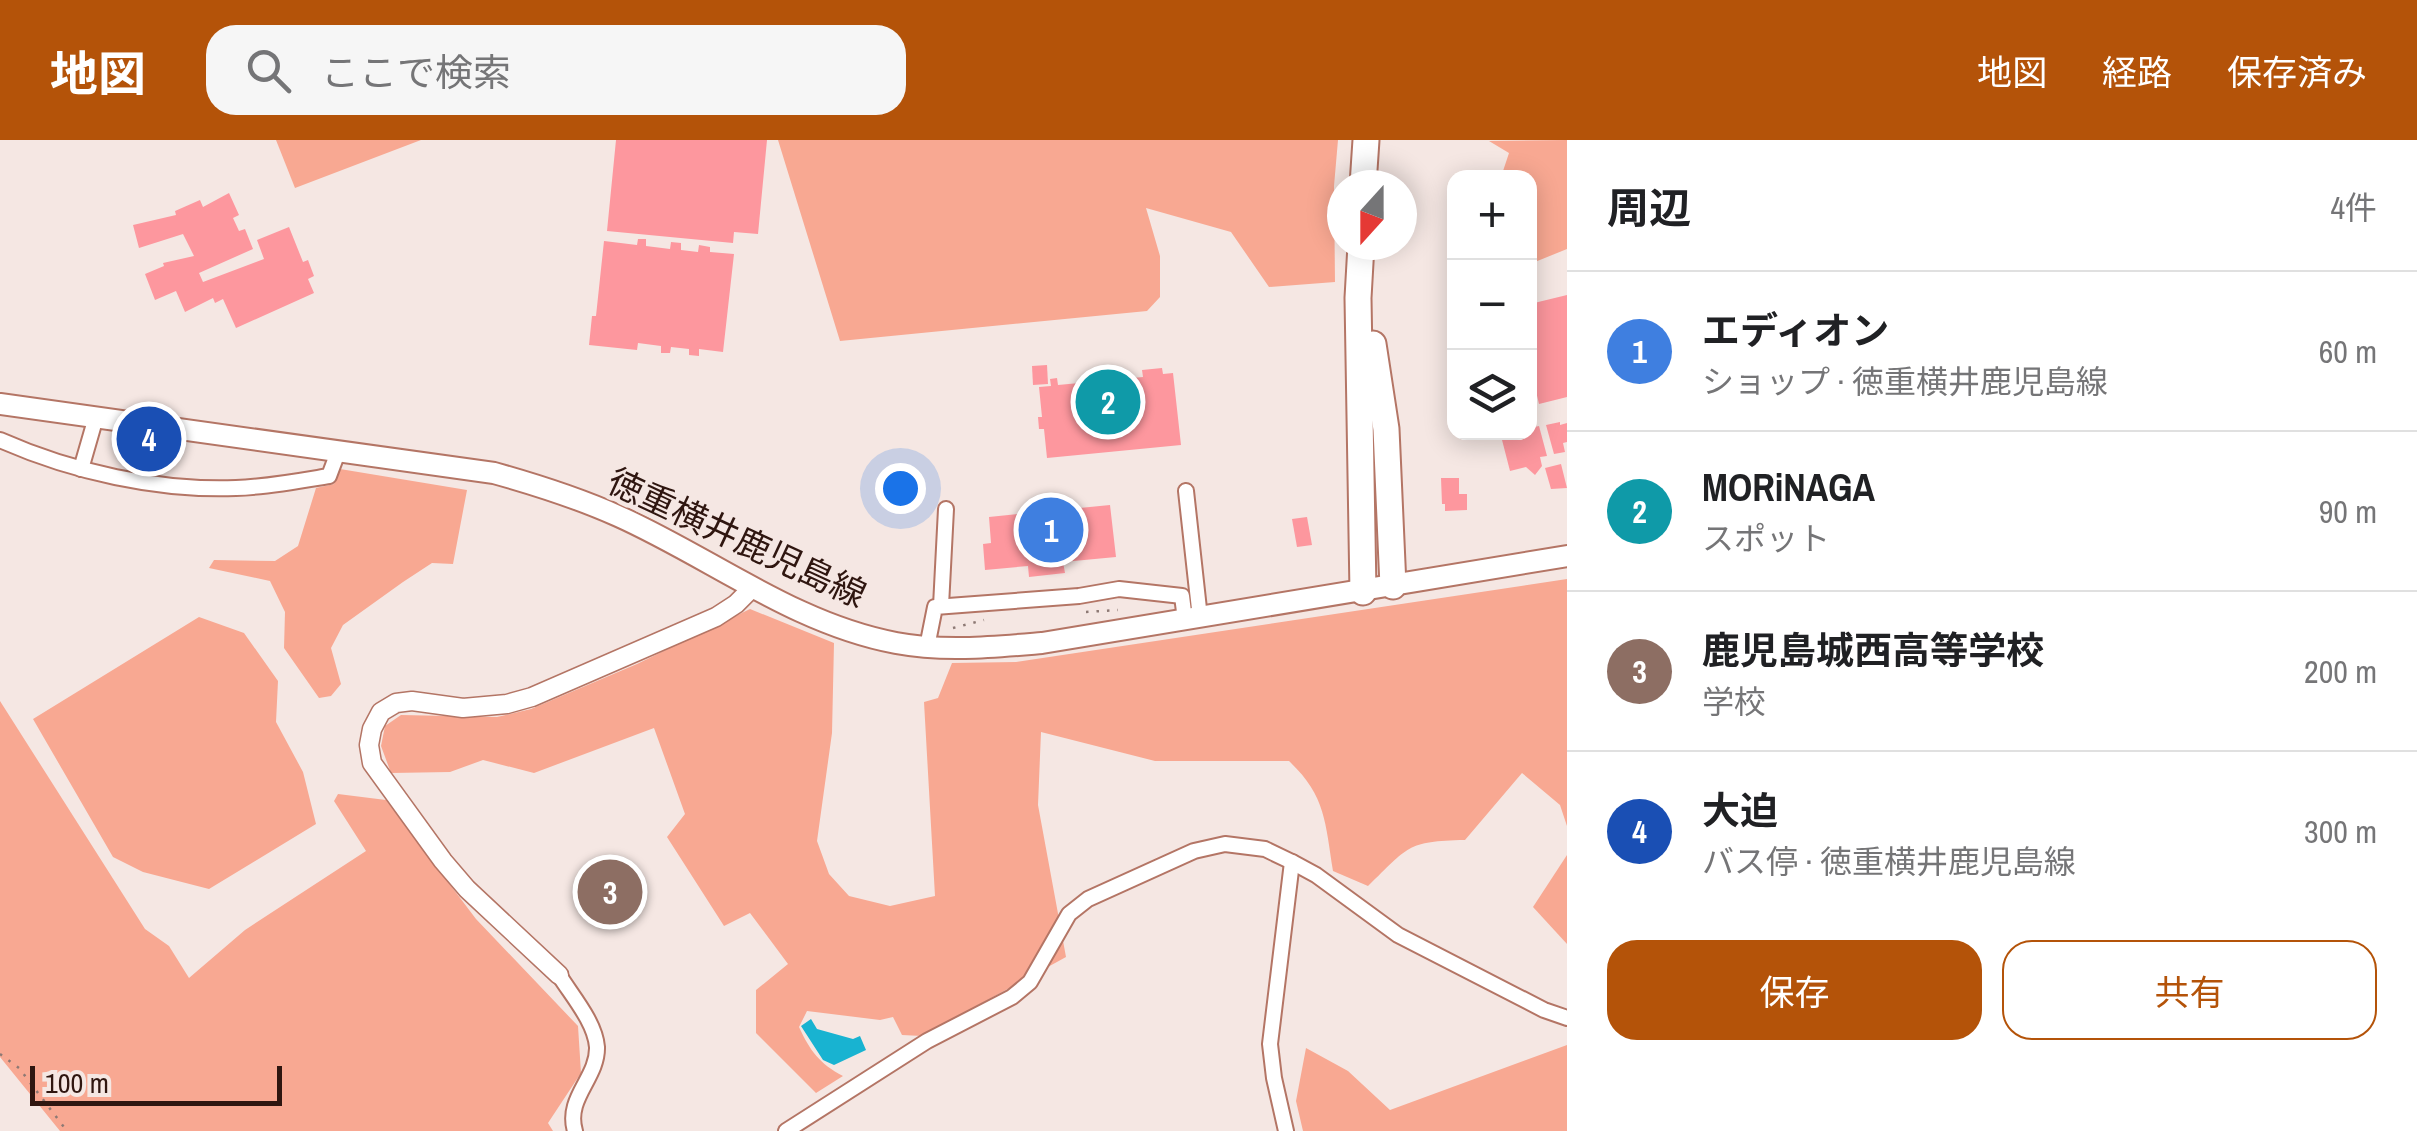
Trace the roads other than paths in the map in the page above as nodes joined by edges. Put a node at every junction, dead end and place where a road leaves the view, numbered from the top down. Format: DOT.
graph roads {
  1 [pos="1366,140"];
  2 [pos="1364,170"];
  3 [pos="1361,260"];
  4 [pos="1361,260"];
  5 [pos="0,404"];
  6 [pos="96,417"];
  7 [pos="0,440"];
  8 [pos="338,452"];
  9 [pos="82,469"];
  10 [pos="1186,491"];
  11 [pos="946,509"];
  12 [pos="1567,556"];
  13 [pos="1393,586"];
  14 [pos="752,588"];
  15 [pos="1363,592"];
  16 [pos="941,606"];
  17 [pos="1192,619"];
  18 [pos="929,638"];
  19 [pos="1292,862"];
  20 [pos="560,975"];
  21 [pos="1567,1018"];
  22 [pos="576,1131"];
  23 [pos="786,1131"];
  24 [pos="1286,1131"];
  1 -- 2 [label="highway"];
  3 -- 13 [label="highway"];
  4 -- 15 [label="highway"];
  5 -- 6 [label="main road, 徳重横井鹿児島線"];
  6 -- 8 [label="main road, 徳重横井鹿児島線"];
  6 -- 9 [label="street"];
  7 -- 9 [label="street"];
  8 -- 9 [label="street"];
  8 -- 14 [label="main road, 徳重横井鹿児島線"];
  10 -- 17 [label="street"];
  11 -- 16 [label="street"];
  12 -- 13 [label="main road, 徳重横井鹿児島線"];
  13 -- 15 [label="main road, 徳重横井鹿児島線"];
  14 -- 18 [label="main road, 徳重横井鹿児島線"];
  14 -- 20 [label="street"];
  15 -- 17 [label="main road, 徳重横井鹿児島線"];
  16 -- 17 [label="street"];
  16 -- 18 [label="street"];
  17 -- 18 [label="main road, 徳重横井鹿児島線"];
  19 -- 21 [label="street"];
  19 -- 23 [label="street"];
  19 -- 24 [label="street"];
  20 -- 22 [label="street"];
}
